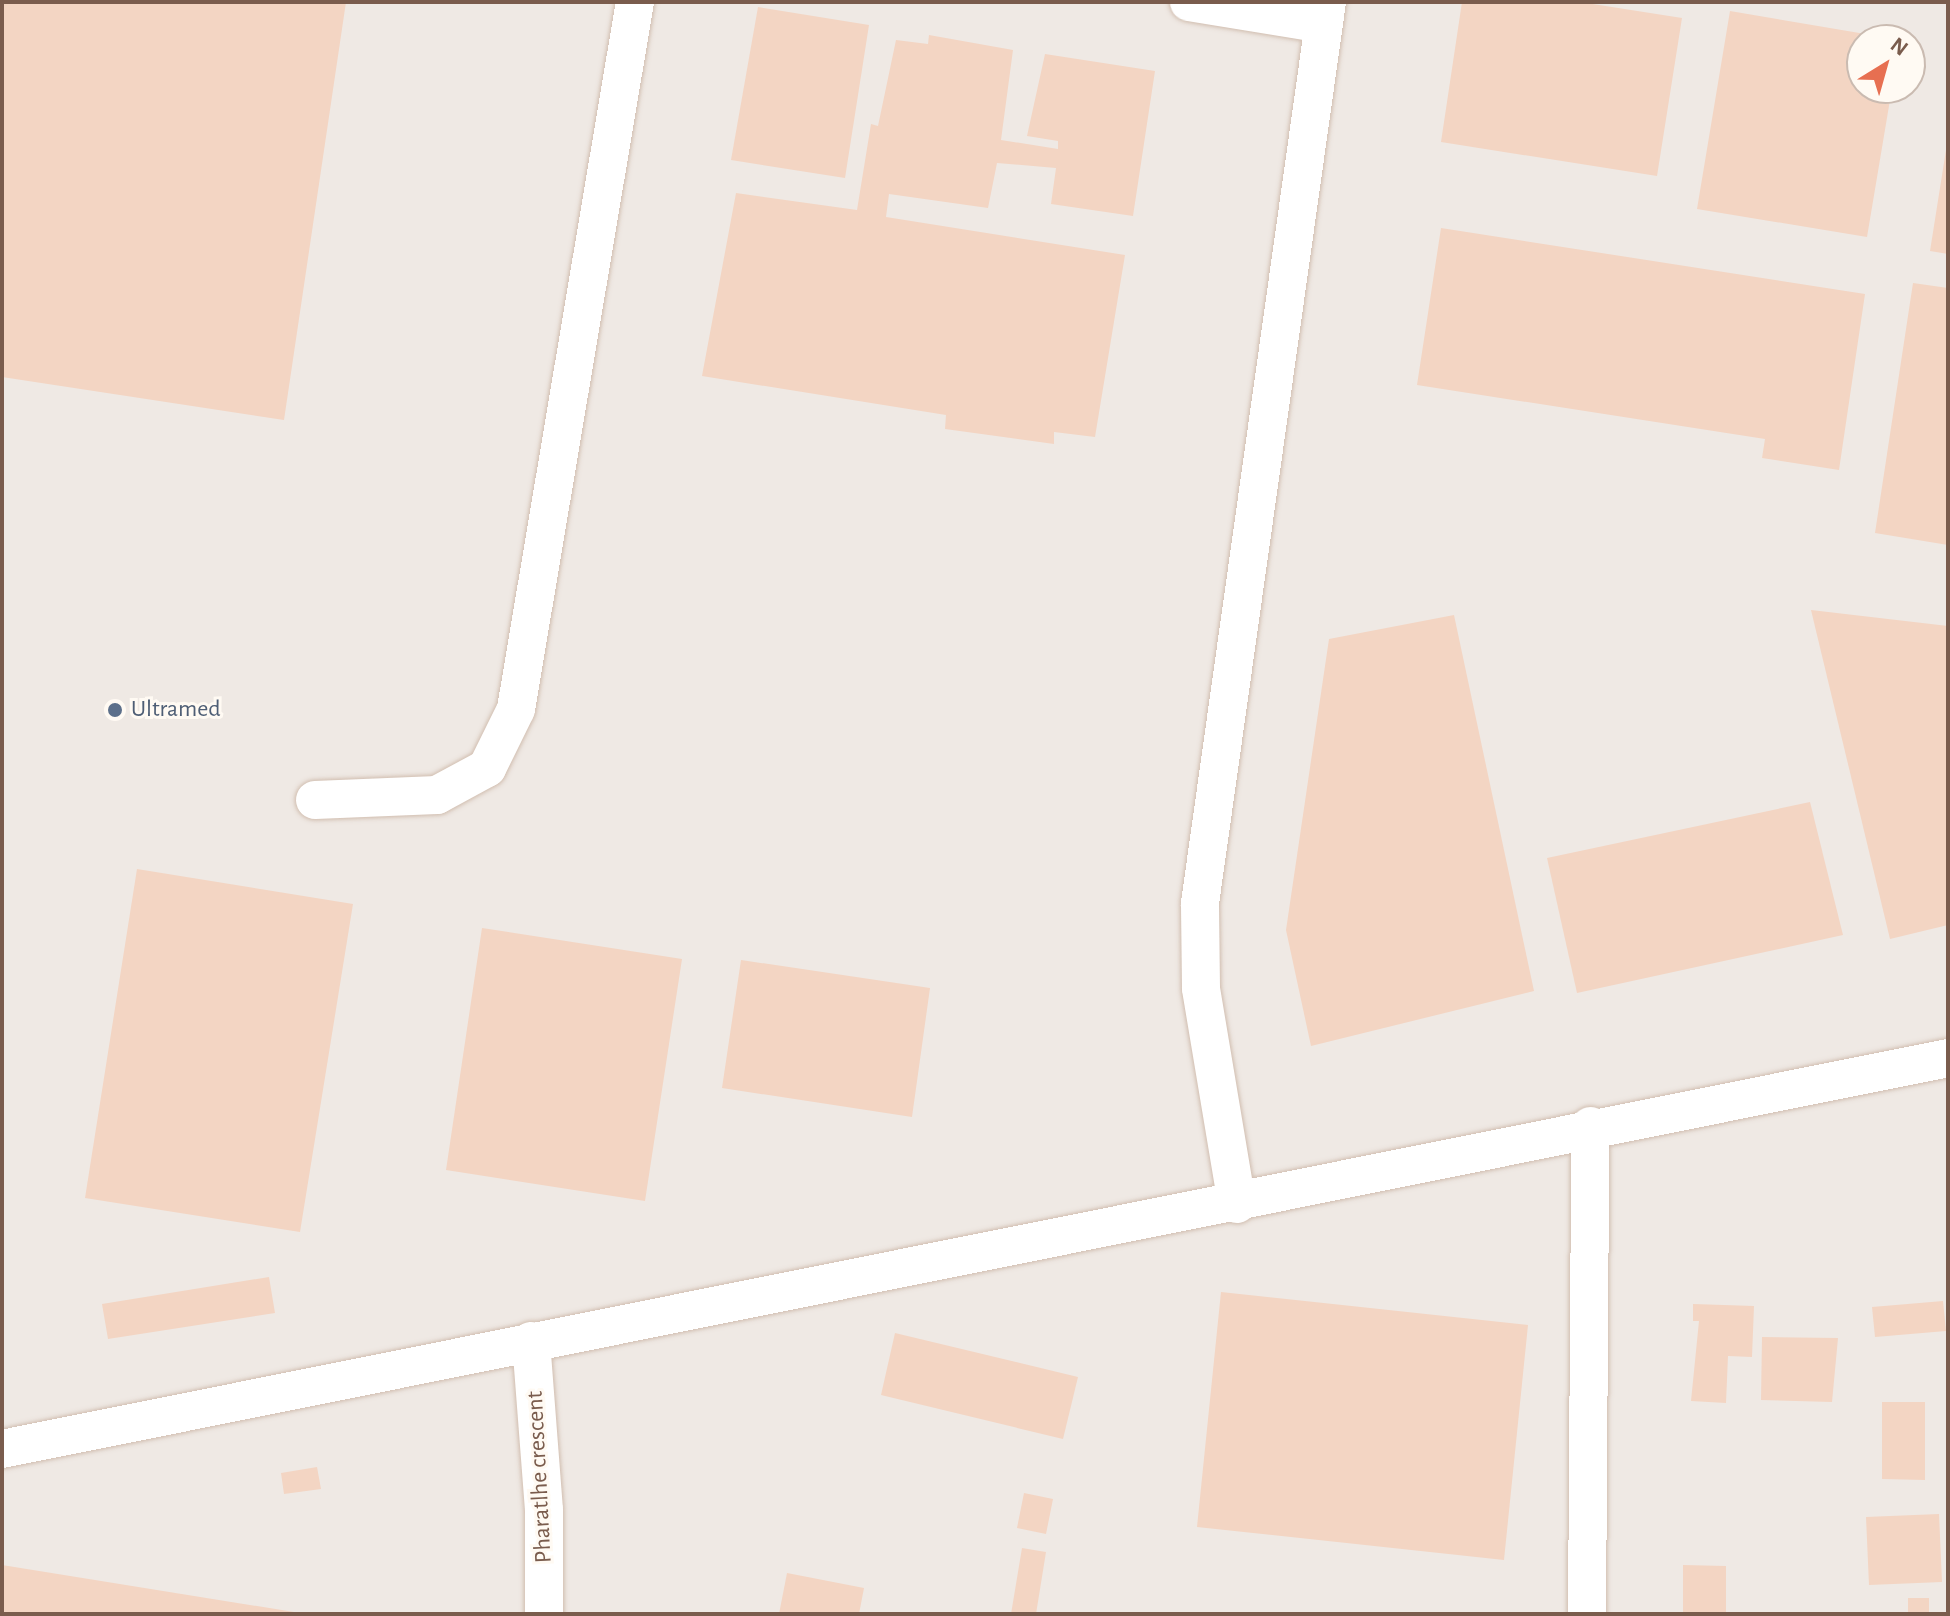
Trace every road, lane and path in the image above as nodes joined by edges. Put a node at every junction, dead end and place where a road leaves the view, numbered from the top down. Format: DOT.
graph roads {
  1 [pos="635,2"];
  2 [pos="1189,2"];
  3 [pos="1325,13"];
  4 [pos="315,800"];
  5 [pos="1948,1058"];
  6 [pos="1590,1126"];
  7 [pos="1237,1204"];
  8 [pos="531,1341"];
  9 [pos="2,1449"];
  10 [pos="544,1614"];
  11 [pos="1587,1614"];
  1 -- 4 [label="street"];
  2 -- 3 [label="street"];
  3 -- 7 [label="street"];
  5 -- 6 [label="street"];
  6 -- 7 [label="street"];
  6 -- 11 [label="street"];
  7 -- 8 [label="street"];
  8 -- 9 [label="street"];
  8 -- 10 [label="street, Pharatlhe crescent"];
}
